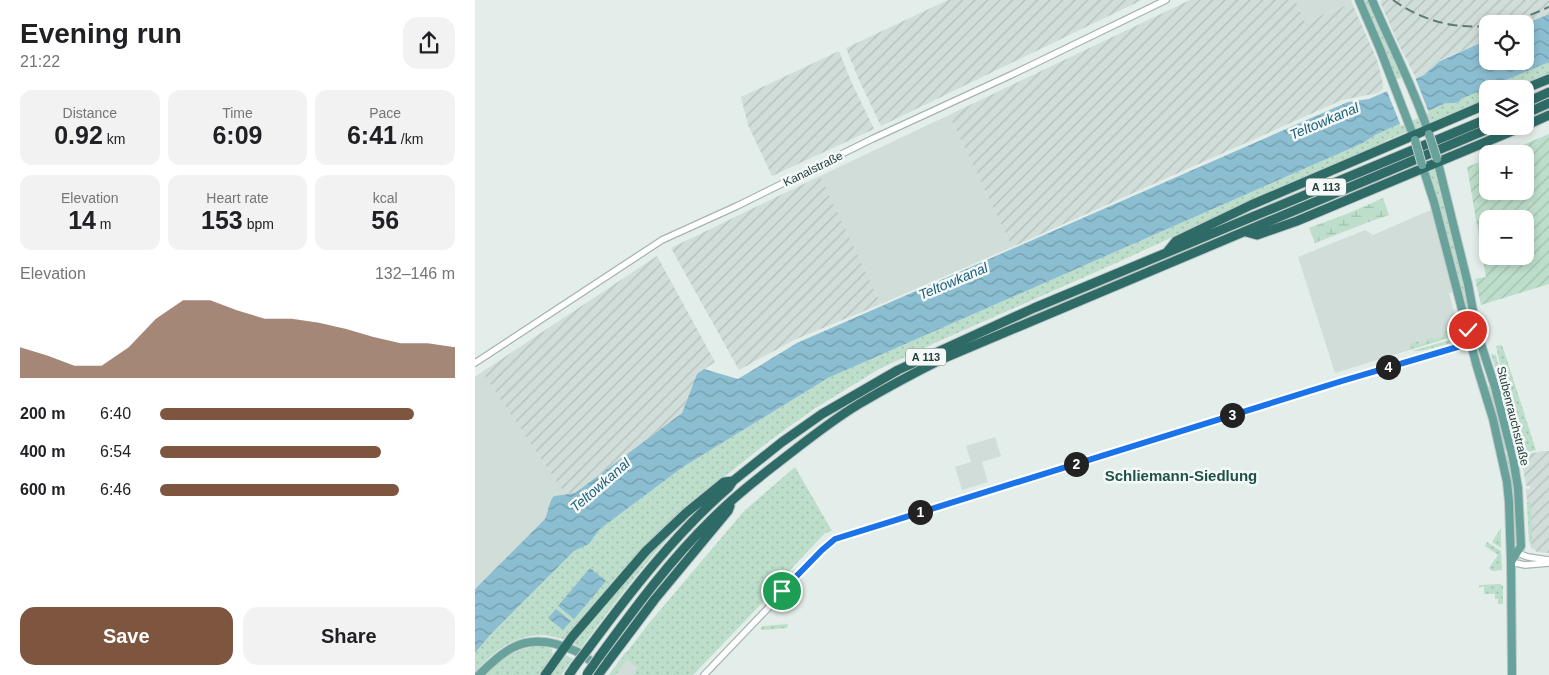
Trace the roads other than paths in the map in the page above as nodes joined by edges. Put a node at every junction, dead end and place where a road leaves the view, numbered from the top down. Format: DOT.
graph roads {
  1 [pos="1166,0"];
  2 [pos="1359,0"];
  3 [pos="1372,0"];
  4 [pos="1549,79"];
  5 [pos="1534,85"];
  6 [pos="1549,92"];
  7 [pos="1534,99"];
  8 [pos="1549,103"];
  9 [pos="1479,107"];
  10 [pos="1534,110"];
  11 [pos="1549,115"];
  12 [pos="1479,122"];
  13 [pos="1534,122"];
  14 [pos="1427,128"];
  15 [pos="1479,133"];
  16 [pos="1413,134"];
  17 [pos="1502,135"];
  18 [pos="1437,161"];
  19 [pos="1423,167"];
  20 [pos="1245,232"];
  21 [pos="1165,254"];
  22 [pos="1480,341"];
  23 [pos="1471,343"];
  24 [pos="475,363"];
  25 [pos="733,481"];
  26 [pos="731,501"];
  27 [pos="1517,552"];
  28 [pos="1549,561"];
  29 [pos="1511,562"];
  30 [pos="565,647"];
  31 [pos="599,673"];
  32 [pos="586,674"];
  33 [pos="479,675"];
  34 [pos="545,675"];
  35 [pos="569,675"];
  36 [pos="704,675"];
  37 [pos="1512,675"];
  1 -- 24 [label="street, Kanalstraße"];
  2 -- 16 [label="main road, Stubenrauchstraße"];
  3 -- 14 [label="main road, Stubenrauchstraße"];
  4 -- 5 [label="highway"];
  6 -- 7 [label="highway"];
  8 -- 10 [label="highway"];
  9 -- 14 [label="highway"];
  11 -- 13 [label="highway"];
  12 -- 21 [label="highway, A 113"];
  14 -- 16 [label="highway"];
  14 -- 18 [label="main road, Stubenrauchstraße, bridge"];
  15 -- 20 [label="highway, A 113"];
  16 -- 19 [label="main road, Stubenrauchstraße, bridge"];
  16 -- 21 [label="highway"];
  17 -- 18 [label="highway"];
  18 -- 19 [label="highway"];
  18 -- 22 [label="main road, Stubenrauchstraße"];
  19 -- 20 [label="highway"];
  19 -- 23 [label="main road, Stubenrauchstraße"];
  20 -- 26 [label="highway, A 113"];
  21 -- 25 [label="highway, A 113"];
  22 -- 23 [label="main road"];
  22 -- 27 [label="main road, Stubenrauchstraße"];
  23 -- 29 [label="main road, Stubenrauchstraße"];
  23 -- 36 [label="street"];
  25 -- 30 [label="highway"];
  25 -- 35 [label="highway, A 113, bridge"];
  26 -- 31 [label="highway"];
  26 -- 32 [label="highway, A 113, bridge"];
  27 -- 28 [label="street"];
  27 -- 29 [label="main road, Stubenrauchstraße"];
  28 -- 29 [label="street"];
  29 -- 37 [label="main road, Stubenrauchstraße"];
  30 -- 31 [label="main road"];
  30 -- 33 [label="main road"];
  30 -- 34 [label="highway"];
}
